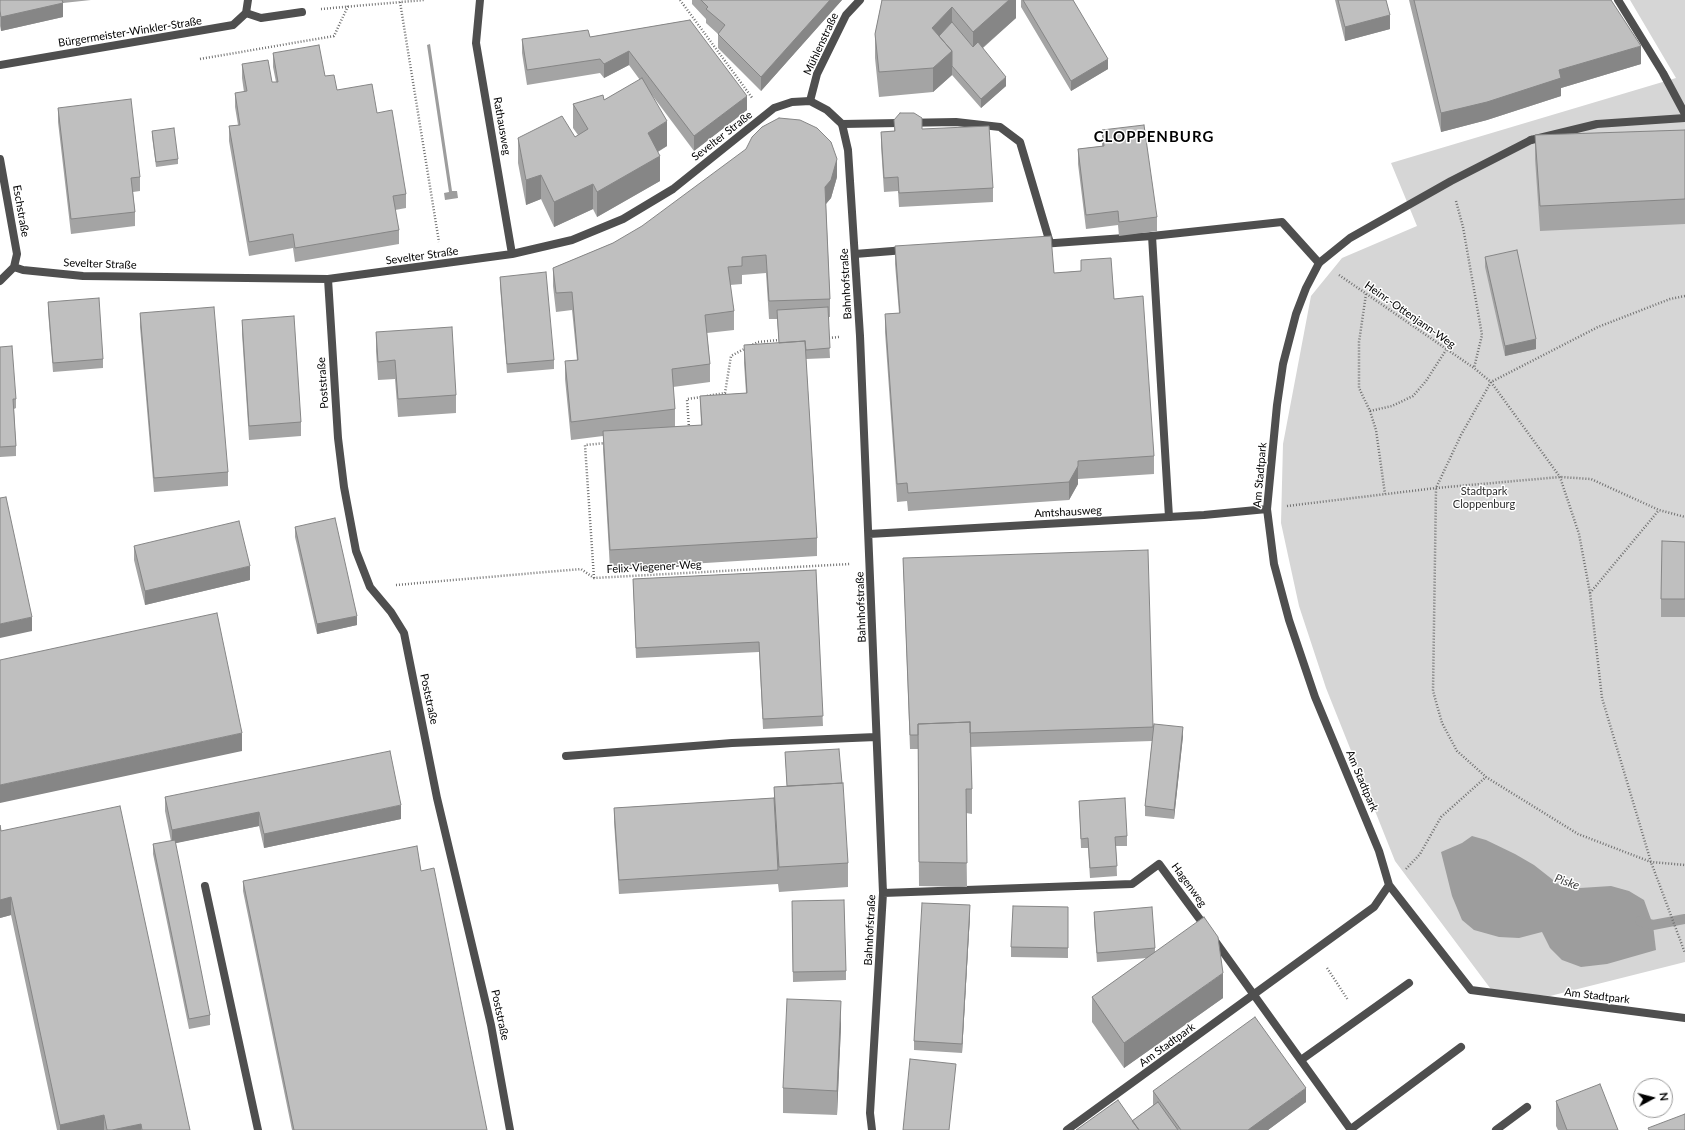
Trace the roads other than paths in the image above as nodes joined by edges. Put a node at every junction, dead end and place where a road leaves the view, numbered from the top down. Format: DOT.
graph roads {
  1 [pos="248,0"];
  2 [pos="480,0"];
  3 [pos="860,0"];
  4 [pos="1618,0"];
  5 [pos="302,12"];
  6 [pos="246,13"];
  7 [pos="0,65"];
  8 [pos="810,102"];
  9 [pos="1685,114"];
  10 [pos="1685,118"];
  11 [pos="842,124"];
  12 [pos="0,159"];
  13 [pos="1152,236"];
  14 [pos="1050,243"];
  15 [pos="1029,244"];
  16 [pos="912,250"];
  17 [pos="512,254"];
  18 [pos="855,254"];
  19 [pos="1319,263"];
  20 [pos="14,267"];
  21 [pos="328,279"];
  22 [pos="0,281"];
  23 [pos="1267,509"];
  24 [pos="1169,517"];
  25 [pos="869,534"];
  26 [pos="876,736"];
  27 [pos="566,756"];
  28 [pos="205,886"];
  29 [pos="1389,886"];
  30 [pos="883,893"];
  31 [pos="1409,983"];
  32 [pos="1254,996"];
  33 [pos="1685,1018"];
  34 [pos="1461,1047"];
  35 [pos="1301,1060"];
  36 [pos="1527,1107"];
  37 [pos="258,1130"];
  38 [pos="510,1130"];
  39 [pos="872,1130"];
  40 [pos="1067,1130"];
  41 [pos="1351,1130"];
  42 [pos="1496,1130"];
  1 -- 6 [label="street"];
  2 -- 17 [label="street, Rathausweg"];
  3 -- 8 [label="street, Mühlenstraße"];
  4 -- 9 [label="street"];
  5 -- 6 [label="street"];
  6 -- 7 [label="street, Bürgermeister-Winkler-Straße"];
  8 -- 11 [label="street"];
  8 -- 17 [label="street, Sevelter Straße"];
  10 -- 19 [label="street"];
  11 -- 14 [label="street"];
  11 -- 18 [label="street, Bahnhofstraße"];
  12 -- 20 [label="street, Eschstraße"];
  13 -- 14 [label="street"];
  13 -- 19 [label="street"];
  13 -- 24 [label="street"];
  14 -- 15 [label="street"];
  16 -- 18 [label="street"];
  17 -- 21 [label="street, Sevelter Straße"];
  18 -- 25 [label="street, Bahnhofstraße"];
  19 -- 23 [label="street, Am Stadtpark"];
  20 -- 21 [label="street, Sevelter Straße"];
  20 -- 22 [label="street"];
  21 -- 38 [label="street, Poststraße"];
  23 -- 24 [label="street, Amtshausweg"];
  23 -- 29 [label="street, Am Stadtpark"];
  24 -- 25 [label="street, Amtshausweg"];
  25 -- 26 [label="street, Bahnhofstraße"];
  26 -- 27 [label="street"];
  26 -- 30 [label="street, Bahnhofstraße"];
  28 -- 37 [label="street"];
  29 -- 32 [label="street, Am Stadtpark"];
  29 -- 33 [label="street, Am Stadtpark"];
  30 -- 32 [label="street, Hagenweg"];
  30 -- 39 [label="street, Bahnhofstraße"];
  31 -- 35 [label="street"];
  32 -- 35 [label="street, Hagenweg"];
  32 -- 40 [label="street, Am Stadtpark"];
  34 -- 41 [label="street"];
  35 -- 41 [label="street, Hagenweg"];
  36 -- 42 [label="street"];
}
